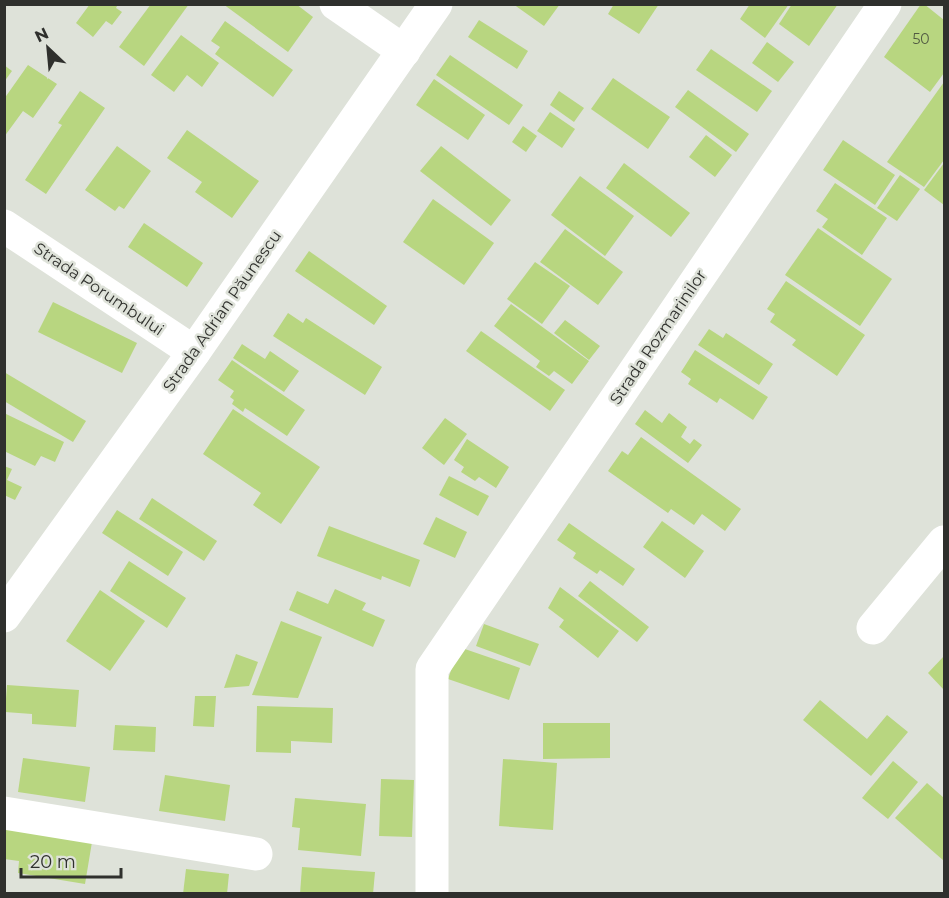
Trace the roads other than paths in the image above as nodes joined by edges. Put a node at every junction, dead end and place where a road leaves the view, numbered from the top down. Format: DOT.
graph roads {
  1 [pos="336,4"];
  2 [pos="436,4"];
  3 [pos="885,4"];
  4 [pos="404,51"];
  5 [pos="4,226"];
  6 [pos="194,352"];
  7 [pos="945,542"];
  8 [pos="4,616"];
  9 [pos="873,628"];
  10 [pos="4,813"];
  11 [pos="256,854"];
  12 [pos="432,894"];
  1 -- 4 [label="street"];
  2 -- 4 [label="street, Strada Adrian Păunescu"];
  3 -- 12 [label="street, Strada Rozmarinilor"];
  4 -- 6 [label="street, Strada Adrian Păunescu"];
  5 -- 6 [label="street, Strada Porumbului"];
  6 -- 8 [label="street, Strada Adrian Păunescu"];
  7 -- 9 [label="street"];
  10 -- 11 [label="street"];
}
